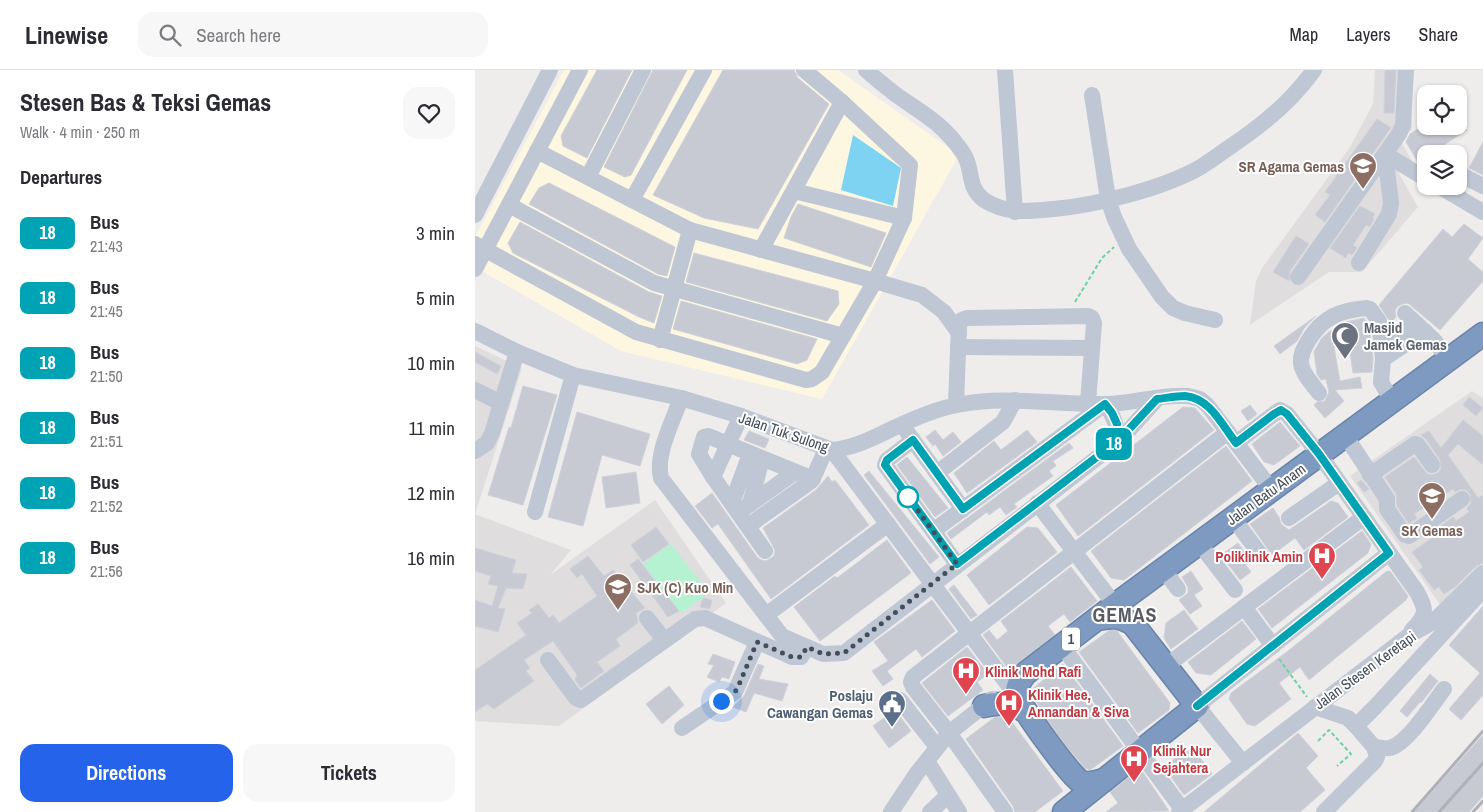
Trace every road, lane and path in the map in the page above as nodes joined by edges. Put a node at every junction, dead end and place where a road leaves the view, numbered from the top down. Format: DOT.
graph roads {
  1 [pos="550,70"];
  2 [pos="580,70"];
  3 [pos="643,70"];
  4 [pos="704,70"];
  5 [pos="804,70"];
  6 [pos="866,70"];
  7 [pos="1005,70"];
  8 [pos="1314,70"];
  9 [pos="1407,70"];
  10 [pos="1092,94"];
  11 [pos="842,102"];
  12 [pos="537,151"];
  13 [pos="1385,154"];
  14 [pos="1417,174"];
  15 [pos="588,177"];
  16 [pos="1467,178"];
  17 [pos="1483,186"];
  18 [pos="794,191"];
  19 [pos="1454,195"];
  20 [pos="1108,199"];
  21 [pos="632,200"];
  22 [pos="509,205"];
  23 [pos="1015,212"];
  24 [pos="1483,212"];
  25 [pos="475,215"];
  26 [pos="904,218"];
  27 [pos="690,230"];
  28 [pos="1117,244"];
  29 [pos="480,247"];
  30 [pos="761,250"];
  31 [pos="1359,263"];
  32 [pos="475,269"];
  33 [pos="1298,277"];
  34 [pos="875,280"];
  35 [pos="673,288"];
  36 [pos="1075,302"];
  37 [pos="1215,320"];
  38 [pos="475,331"];
  39 [pos="1483,334"];
  40 [pos="843,336"];
  41 [pos="660,340"];
  42 [pos="958,340"];
  43 [pos="1092,348"];
  44 [pos="517,352"];
  45 [pos="1383,352"];
  46 [pos="1449,359"];
  47 [pos="573,375"];
  48 [pos="475,390"];
  49 [pos="1319,393"];
  50 [pos="681,398"];
  51 [pos="1157,399"];
  52 [pos="1015,400"];
  53 [pos="1392,400"];
  54 [pos="501,402"];
  55 [pos="1088,403"];
  56 [pos="1105,404"];
  57 [pos="956,405"];
  58 [pos="741,416"];
  59 [pos="901,424"];
  60 [pos="1345,435"];
  61 [pos="1232,437"];
  62 [pos="913,440"];
  63 [pos="1119,440"];
  64 [pos="739,449"];
  65 [pos="829,449"];
  66 [pos="475,451"];
  67 [pos="1319,454"];
  68 [pos="1432,465"];
  69 [pos="779,466"];
  70 [pos="795,472"];
  71 [pos="937,474"];
  72 [pos="1370,475"];
  73 [pos="713,477"];
  74 [pos="813,479"];
  75 [pos="1339,483"];
  76 [pos="1271,489"];
  77 [pos="770,490"];
  78 [pos="1463,499"];
  79 [pos="1037,503"];
  80 [pos="740,507"];
  81 [pos="963,509"];
  82 [pos="535,512"];
  83 [pos="1364,517"];
  84 [pos="1233,518"];
  85 [pos="1289,518"];
  86 [pos="888,524"];
  87 [pos="748,526"];
  88 [pos="933,531"];
  89 [pos="1199,543"];
  90 [pos="765,551"];
  91 [pos="1074,551"];
  92 [pos="1389,553"];
  93 [pos="1260,554"];
  94 [pos="957,564"];
  95 [pos="1163,569"];
  96 [pos="1483,573"];
  97 [pos="933,583"];
  98 [pos="1145,583"];
  99 [pos="1178,589"];
  100 [pos="1235,590"];
  101 [pos="1483,590"];
  102 [pos="1115,605"];
  103 [pos="1244,607"];
  104 [pos="766,615"];
  105 [pos="647,618"];
  106 [pos="1097,618"];
  107 [pos="1133,624"];
  108 [pos="969,632"];
  109 [pos="1408,636"];
  110 [pos="664,640"];
  111 [pos="757,642"];
  112 [pos="1061,646"];
  113 [pos="807,647"];
  114 [pos="1271,647"];
  115 [pos="548,660"];
  116 [pos="1166,666"];
  117 [pos="1017,680"];
  118 [pos="1444,689"];
  119 [pos="900,700"];
  120 [pos="984,706"];
  121 [pos="1197,706"];
  122 [pos="1315,707"];
  123 [pos="1025,711"];
  124 [pos="1356,726"];
  125 [pos="681,728"];
  126 [pos="949,733"];
  127 [pos="1318,740"];
  128 [pos="1374,746"];
  129 [pos="937,747"];
  130 [pos="1139,752"];
  131 [pos="927,761"];
  132 [pos="1243,763"];
  133 [pos="1337,766"];
  134 [pos="1075,778"];
  135 [pos="1104,780"];
  136 [pos="948,795"];
  137 [pos="1065,811"];
  138 [pos="1181,811"];
  139 [pos="891,812"];
  140 [pos="931,812"];
  141 [pos="959,812"];
  142 [pos="1005,812"];
  143 [pos="1325,812"];
  1 -- 25 [label="street"];
  2 -- 12 [label="street"];
  3 -- 15 [label="street"];
  4 -- 21 [label="street"];
  5 -- 11 [label="street"];
  6 -- 23 [label="street"];
  7 -- 23 [label="street"];
  8 -- 20 [label="street"];
  9 -- 13 [label="street"];
  10 -- 20 [label="street"];
  11 -- 18 [label="street"];
  11 -- 26 [label="street"];
  12 -- 15 [label="street"];
  12 -- 22 [label="street"];
  13 -- 14 [label="street"];
  13 -- 31 [label="street"];
  13 -- 33 [label="street"];
  15 -- 21 [label="street"];
  16 -- 17 [label="street"];
  18 -- 26 [label="street"];
  18 -- 30 [label="street"];
  19 -- 24 [label="street"];
  20 -- 23 [label="street"];
  20 -- 37 [label="street"];
  21 -- 27 [label="street"];
  22 -- 29 [label="street"];
  22 -- 35 [label="street"];
  26 -- 34 [label="street"];
  27 -- 30 [label="street"];
  27 -- 35 [label="street"];
  28 -- 36 [label="path"];
  29 -- 32 [label="street"];
  29 -- 41 [label="street"];
  30 -- 34 [label="street"];
  34 -- 40 [label="street"];
  34 -- 42 [label="street"];
  35 -- 40 [label="street"];
  35 -- 41 [label="street"];
  38 -- 44 [label="street, Jalan Tuk Sulong"];
  39 -- 46 [label="highway, Jalan Batu Anam / 1"];
  40 -- 41 [label="street"];
  42 -- 43 [label="street"];
  42 -- 43 [label="street"];
  42 -- 57 [label="street"];
  43 -- 55 [label="street"];
  44 -- 47 [label="street, Jalan Tuk Sulong"];
  44 -- 54 [label="street"];
  45 -- 46 [label="street"];
  45 -- 49 [label="street"];
  45 -- 53 [label="street"];
  46 -- 53 [label="highway, Jalan Batu Anam / 1"];
  47 -- 50 [label="street, Jalan Tuk Sulong"];
  47 -- 82 [label="street"];
  48 -- 54 [label="street"];
  50 -- 58 [label="street, Jalan Tuk Sulong"];
  50 -- 104 [label="street"];
  51 -- 56 [label="street, Jalan Tuk Sulong"];
  51 -- 61 [label="street, Jalan Tuk Sulong"];
  51 -- 63 [label="street"];
  52 -- 55 [label="street, Jalan Tuk Sulong"];
  52 -- 57 [label="street, Jalan Tuk Sulong"];
  52 -- 71 [label="street"];
  53 -- 60 [label="highway, Jalan Batu Anam / 1"];
  54 -- 66 [label="street"];
  55 -- 56 [label="street, Jalan Tuk Sulong"];
  56 -- 63 [label="street"];
  56 -- 81 [label="street"];
  57 -- 59 [label="street, Jalan Tuk Sulong"];
  58 -- 64 [label="street"];
  58 -- 65 [label="street, Jalan Tuk Sulong"];
  59 -- 62 [label="street"];
  59 -- 65 [label="street, Jalan Tuk Sulong"];
  60 -- 67 [label="highway, Jalan Batu Anam / 1"];
  60 -- 72 [label="street"];
  61 -- 67 [label="street"];
  61 -- 76 [label="street, Jalan Tuk Sulong"];
  61 -- 91 [label="street"];
  62 -- 71 [label="street"];
  62 -- 88 [label="street"];
  63 -- 79 [label="street"];
  64 -- 69 [label="street"];
  64 -- 73 [label="street"];
  64 -- 73 [label="street"];
  64 -- 80 [label="street"];
  65 -- 74 [label="street"];
  65 -- 86 [label="street"];
  67 -- 75 [label="street"];
  67 -- 76 [label="highway, Jalan Batu Anam / 1"];
  68 -- 72 [label="street"];
  69 -- 70 [label="street"];
  69 -- 77 [label="street"];
  70 -- 74 [label="street"];
  70 -- 77 [label="street"];
  71 -- 81 [label="street"];
  72 -- 78 [label="street"];
  73 -- 80 [label="street"];
  74 -- 87 [label="street"];
  75 -- 83 [label="street"];
  75 -- 85 [label="street"];
  76 -- 84 [label="highway, Jalan Batu Anam / 1"];
  77 -- 80 [label="street"];
  79 -- 91 [label="street"];
  79 -- 94 [label="street"];
  80 -- 87 [label="street"];
  81 -- 88 [label="street"];
  83 -- 92 [label="street"];
  83 -- 103 [label="street"];
  84 -- 89 [label="highway, Jalan Batu Anam / 1"];
  84 -- 93 [label="street"];
  86 -- 97 [label="street"];
  86 -- 104 [label="street"];
  87 -- 90 [label="street"];
  88 -- 94 [label="street"];
  89 -- 95 [label="highway, Jalan Batu Anam / 1"];
  89 -- 100 [label="street"];
  91 -- 102 [label="street"];
  91 -- 108 [label="street"];
  92 -- 109 [label="street"];
  92 -- 114 [label="street"];
  94 -- 97 [label="street"];
  95 -- 98 [label="highway, Jalan Batu Anam / 1"];
  95 -- 99 [label="street"];
  96 -- 109 [label="street, Jalan Stesen Keretapi"];
  97 -- 108 [label="street"];
  97 -- 113 [label="street"];
  98 -- 102 [label="highway, 1"];
  98 -- 107 [label="highway"];
  101 -- 124 [label="street"];
  102 -- 106 [label="highway, 1"];
  103 -- 114 [label="street"];
  103 -- 116 [label="street"];
  104 -- 113 [label="street"];
  105 -- 110 [label="street"];
  106 -- 107 [label="highway"];
  106 -- 112 [label="highway, 1"];
  107 -- 116 [label="highway"];
  108 -- 117 [label="street"];
  108 -- 126 [label="street"];
  109 -- 122 [label="street, Jalan Stesen Keretapi"];
  110 -- 111 [label="street"];
  110 -- 115 [label="street"];
  111 -- 113 [label="street"];
  111 -- 125 [label="street"];
  112 -- 117 [label="highway, 1"];
  112 -- 130 [label="street"];
  114 -- 121 [label="street"];
  114 -- 122 [label="path"];
  116 -- 121 [label="highway"];
  117 -- 120 [label="street"];
  117 -- 123 [label="highway"];
  118 -- 128 [label="street"];
  119 -- 129 [label="street"];
  120 -- 123 [label="highway"];
  120 -- 126 [label="street"];
  121 -- 130 [label="highway"];
  121 -- 132 [label="street"];
  122 -- 124 [label="street"];
  122 -- 132 [label="street, Jalan Stesen Keretapi"];
  123 -- 134 [label="highway"];
  124 -- 128 [label="street"];
  126 -- 129 [label="street"];
  126 -- 142 [label="street"];
  127 -- 133 [label="path"];
  128 -- 143 [label="street"];
  129 -- 131 [label="street"];
  130 -- 135 [label="highway"];
  130 -- 138 [label="street"];
  131 -- 136 [label="street"];
  131 -- 139 [label="street"];
  132 -- 138 [label="street, Jalan Stesen Keretapi"];
  134 -- 135 [label="highway"];
  134 -- 137 [label="highway"];
  135 -- 137 [label="highway"];
  136 -- 140 [label="street"];
  136 -- 141 [label="street"];
}
